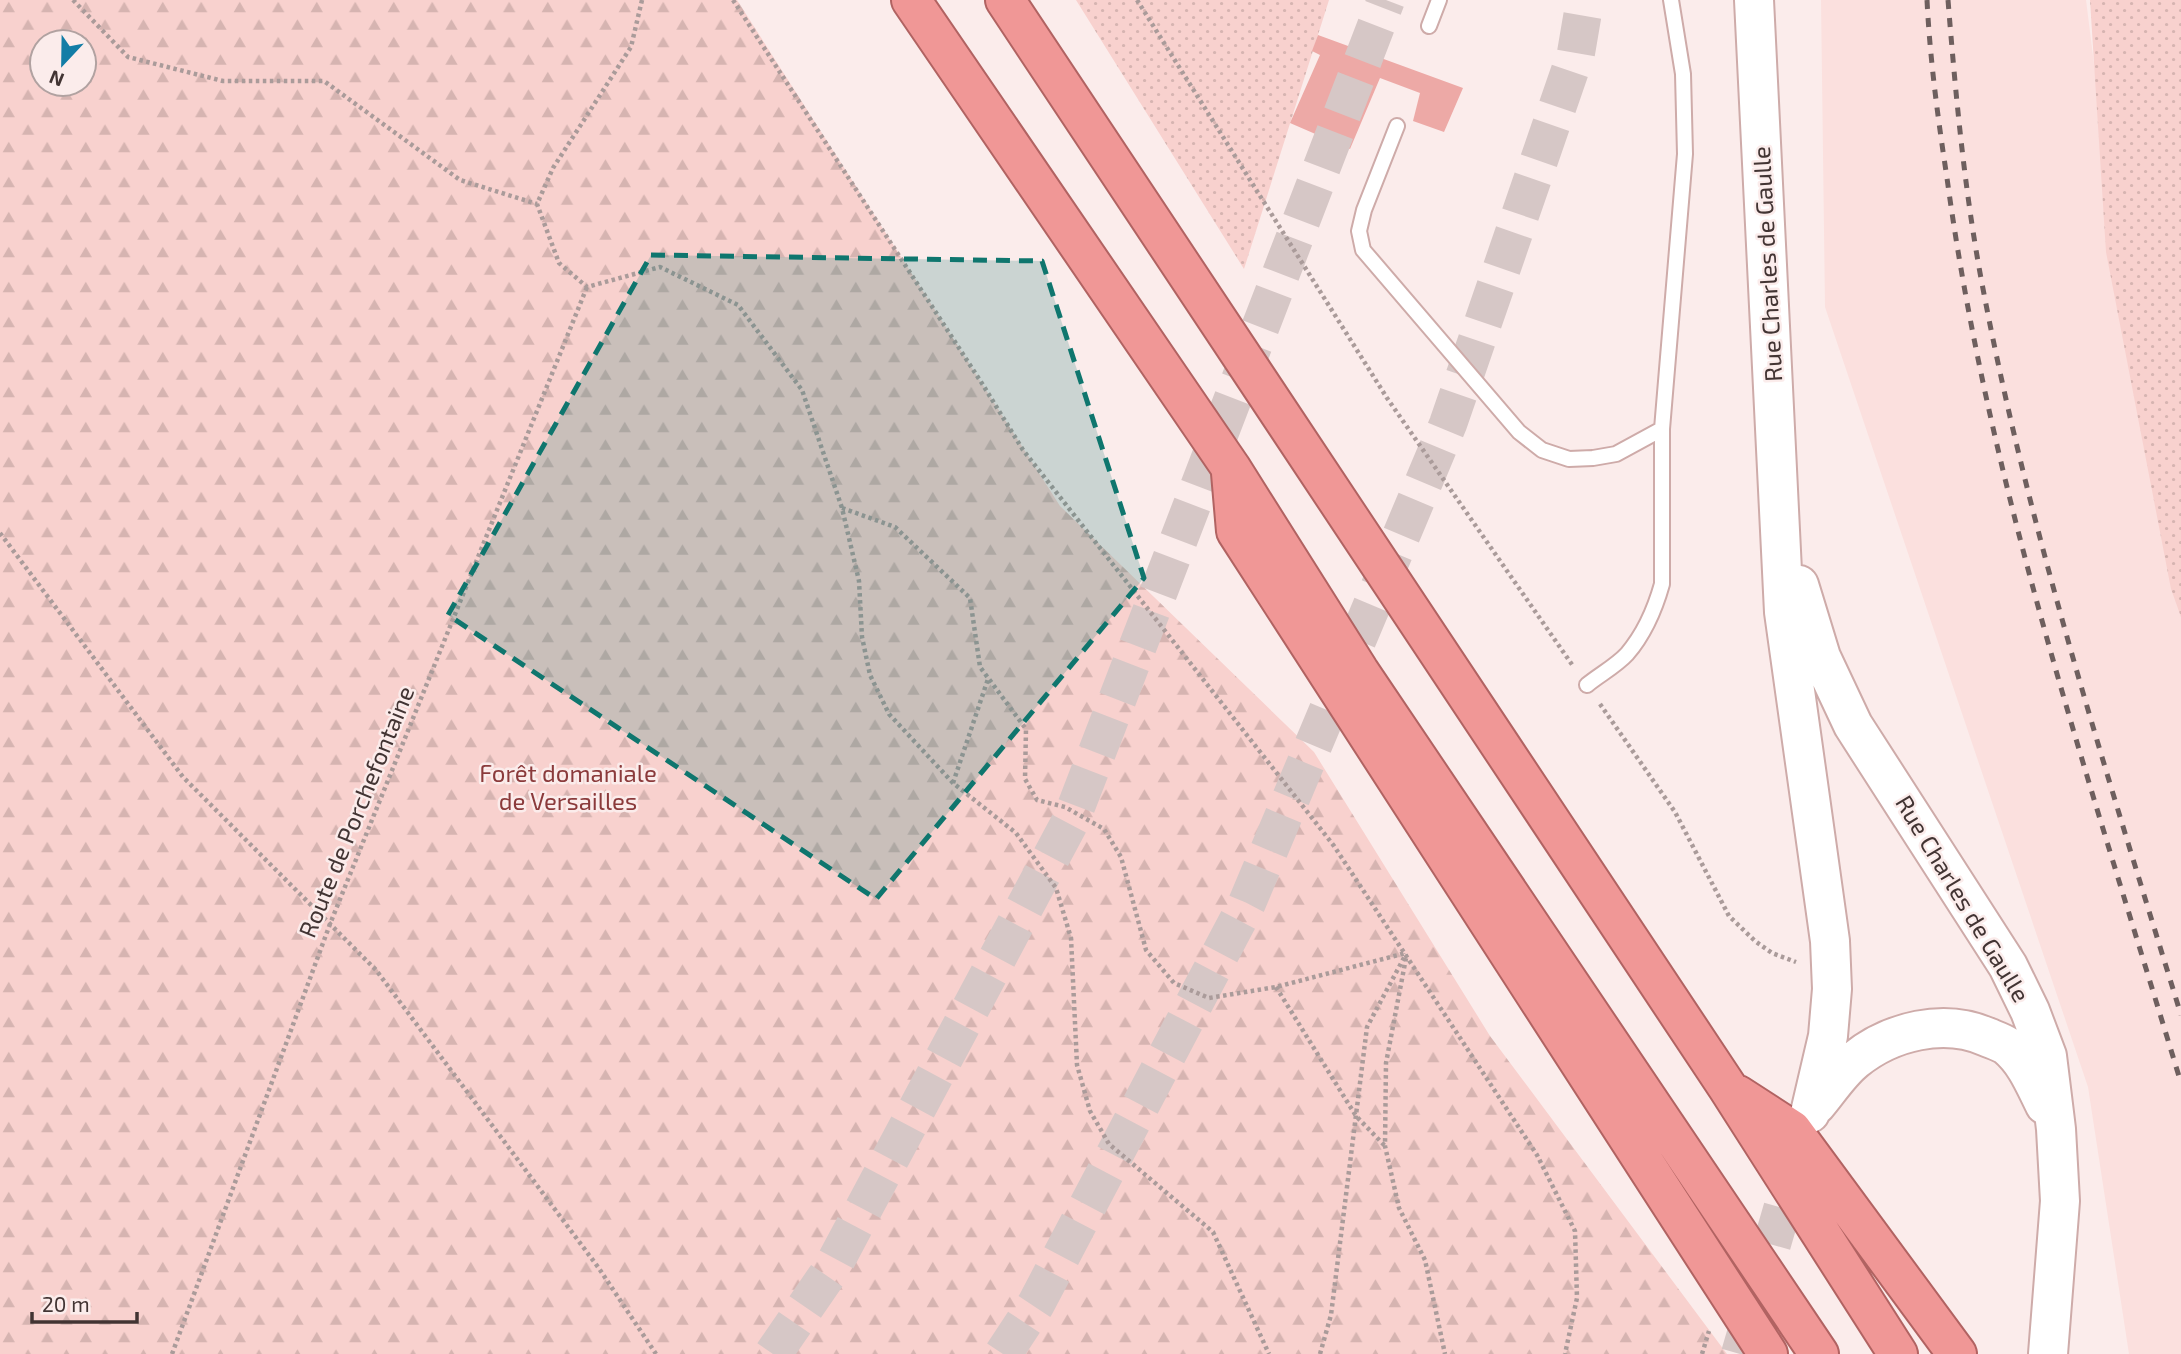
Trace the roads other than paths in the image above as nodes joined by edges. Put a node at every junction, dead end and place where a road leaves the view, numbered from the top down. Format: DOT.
graph roads {
  1 [pos="911,0"];
  2 [pos="1005,0"];
  3 [pos="1439,0"];
  4 [pos="1671,0"];
  5 [pos="1754,0"];
  6 [pos="1429,26"];
  7 [pos="1397,126"];
  8 [pos="1662,429"];
  9 [pos="1231,468"];
  10 [pos="1781,528"];
  11 [pos="1587,685"];
  12 [pos="1728,1088"];
  13 [pos="2056,1129"];
  14 [pos="1768,1354"];
  15 [pos="1819,1354"];
  16 [pos="1898,1354"];
  17 [pos="1958,1354"];
  18 [pos="2048,1354"];
  1 -- 9 [label="highway"];
  2 -- 12 [label="highway"];
  3 -- 6 [label="lane"];
  4 -- 8 [label="lane"];
  5 -- 10 [label="main road, Rue Charles de Gaulle"];
  7 -- 8 [label="lane"];
  8 -- 11 [label="lane"];
  9 -- 14 [label="highway"];
  9 -- 15 [label="highway"];
  10 -- 13 [label="main road, Rue Charles de Gaulle"];
  10 -- 13 [label="main road, Rue Charles de Gaulle"];
  12 -- 16 [label="highway"];
  12 -- 17 [label="highway"];
  13 -- 18 [label="main road"];
}
